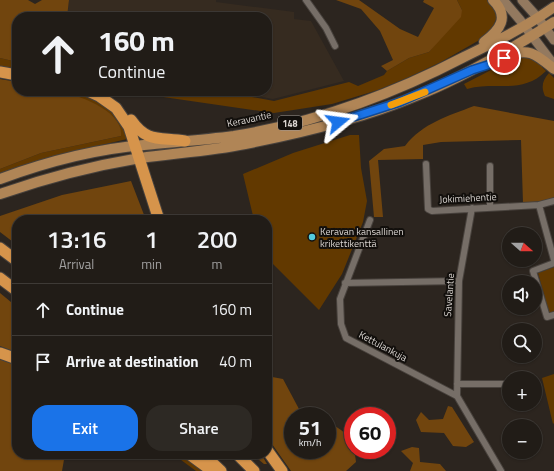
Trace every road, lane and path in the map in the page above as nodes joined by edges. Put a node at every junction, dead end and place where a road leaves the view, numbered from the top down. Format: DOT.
graph roads {
  1 [pos="306,0"];
  2 [pos="493,0"];
  3 [pos="502,0"];
  4 [pos="522,0"];
  5 [pos="554,7"];
  6 [pos="538,18"];
  7 [pos="524,25"];
  8 [pos="550,25"];
  9 [pos="532,36"];
  10 [pos="554,40"];
  11 [pos="336,46"];
  12 [pos="465,57"];
  13 [pos="554,65"];
  14 [pos="554,69"];
  15 [pos="472,70"];
  16 [pos="0,72"];
  17 [pos="12,74"];
  18 [pos="99,96"];
  19 [pos="105,96"];
  20 [pos="185,141"];
  21 [pos="136,146"];
  22 [pos="140,158"];
  23 [pos="426,164"];
  24 [pos="490,166"];
  25 [pos="0,179"];
  26 [pos="0,194"];
  27 [pos="554,201"];
  28 [pos="539,205"];
  29 [pos="490,207"];
  30 [pos="472,208"];
  31 [pos="157,215"];
  32 [pos="370,220"];
  33 [pos="0,248"];
  34 [pos="12,257"];
  35 [pos="554,260"];
  36 [pos="554,263"];
  37 [pos="0,278"];
  38 [pos="458,281"];
  39 [pos="344,283"];
  40 [pos="12,287"];
  41 [pos="554,315"];
  42 [pos="0,353"];
  43 [pos="12,357"];
  44 [pos="457,384"];
  45 [pos="502,384"];
  46 [pos="457,396"];
  47 [pos="272,457"];
  48 [pos="196,459"];
  49 [pos="208,459"];
  50 [pos="242,459"];
  51 [pos="212,471"];
  52 [pos="221,471"];
  53 [pos="254,471"];
  54 [pos="282,471"];
  55 [pos="501,471"];
  1 -- 11 [label="street"];
  2 -- 12 [label="main road"];
  3 -- 7 [label="main road"];
  4 -- 6 [label="main road"];
  5 -- 6 [label="main road, Keravantie / 148"];
  6 -- 7 [label="main road, Keravantie / 148"];
  6 -- 8 [label="main road"];
  7 -- 9 [label="main road"];
  7 -- 12 [label="main road, Keravantie / 148"];
  8 -- 9 [label="main road, 148"];
  8 -- 10 [label="main road"];
  9 -- 13 [label="main road"];
  9 -- 15 [label="main road, 148"];
  12 -- 20 [label="main road, Keravantie / 148"];
  14 -- 15 [label="main road"];
  15 -- 22 [label="main road, 148"];
  16 -- 17 [label="highway"];
  18 -- 21 [label="highway"];
  19 -- 20 [label="highway"];
  20 -- 21 [label="main road, Keravantie / 148"];
  21 -- 22 [label="highway"];
  21 -- 25 [label="main road, Keravantie / 148"];
  22 -- 26 [label="main road, 148"];
  22 -- 31 [label="highway"];
  23 -- 30 [label="street, Jokimiehentie"];
  24 -- 29 [label="street"];
  27 -- 28 [label="street, Jokimiehentie"];
  28 -- 29 [label="street, Jokimiehentie"];
  28 -- 35 [label="street"];
  29 -- 30 [label="street, Jokimiehentie"];
  30 -- 38 [label="street, Savelantie"];
  32 -- 39 [label="street, Kettulankuja"];
  33 -- 34 [label="highway"];
  36 -- 41 [label="street"];
  37 -- 40 [label="highway"];
  38 -- 39 [label="street"];
  38 -- 44 [label="street, Savelantie"];
  39 -- 46 [label="street, Kettulankuja"];
  42 -- 43 [label="highway"];
  44 -- 45 [label="street"];
  44 -- 46 [label="street, Savelantie"];
  46 -- 55 [label="street"];
  47 -- 54 [label="highway"];
  48 -- 51 [label="highway"];
  49 -- 52 [label="highway"];
  50 -- 53 [label="highway"];
}
